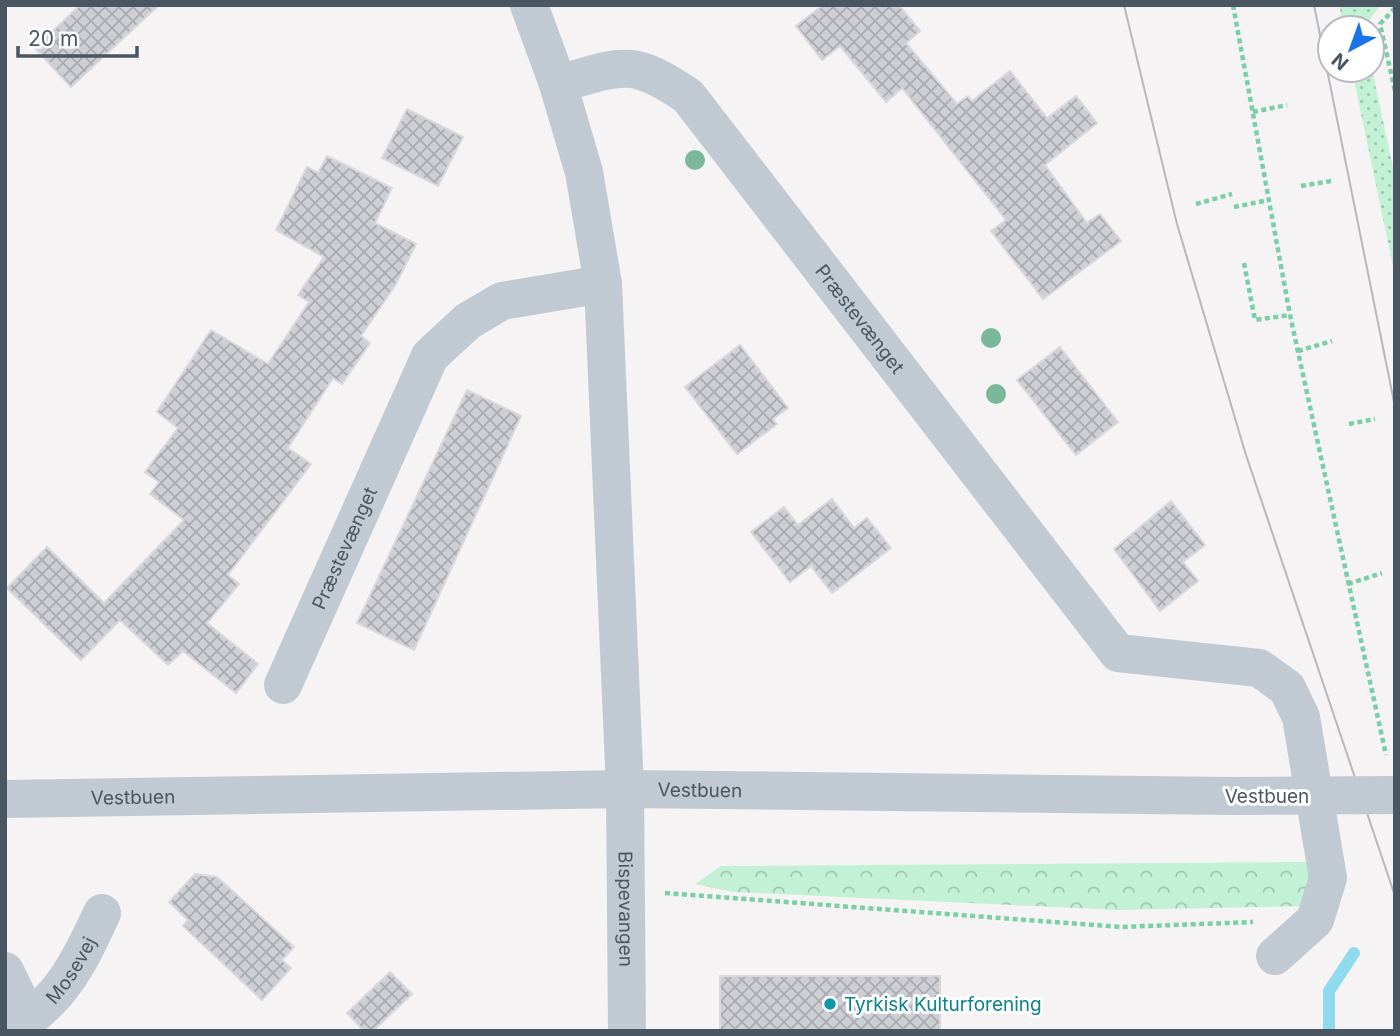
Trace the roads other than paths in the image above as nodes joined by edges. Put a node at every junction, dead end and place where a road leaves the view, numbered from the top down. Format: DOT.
graph roads {
  1 [pos="529,5"];
  2 [pos="558,84"];
  3 [pos="603,284"];
  4 [pos="283,685"];
  5 [pos="1392,780"];
  6 [pos="625,789"];
  7 [pos="5,799"];
  8 [pos="102,913"];
  9 [pos="1275,956"];
  10 [pos="5,971"];
  11 [pos="18,1026"];
  12 [pos="627,1031"];
  1 -- 2 [label="street"];
  2 -- 3 [label="street"];
  2 -- 9 [label="street, Præstevænget"];
  3 -- 4 [label="street, Præstevænget"];
  3 -- 6 [label="street"];
  5 -- 6 [label="street, Vestbuen, bridge"];
  6 -- 7 [label="street, Vestbuen"];
  6 -- 12 [label="street, Bispevangen"];
  8 -- 11 [label="street, Mosevej"];
  10 -- 11 [label="street, Mosevej"];
}
